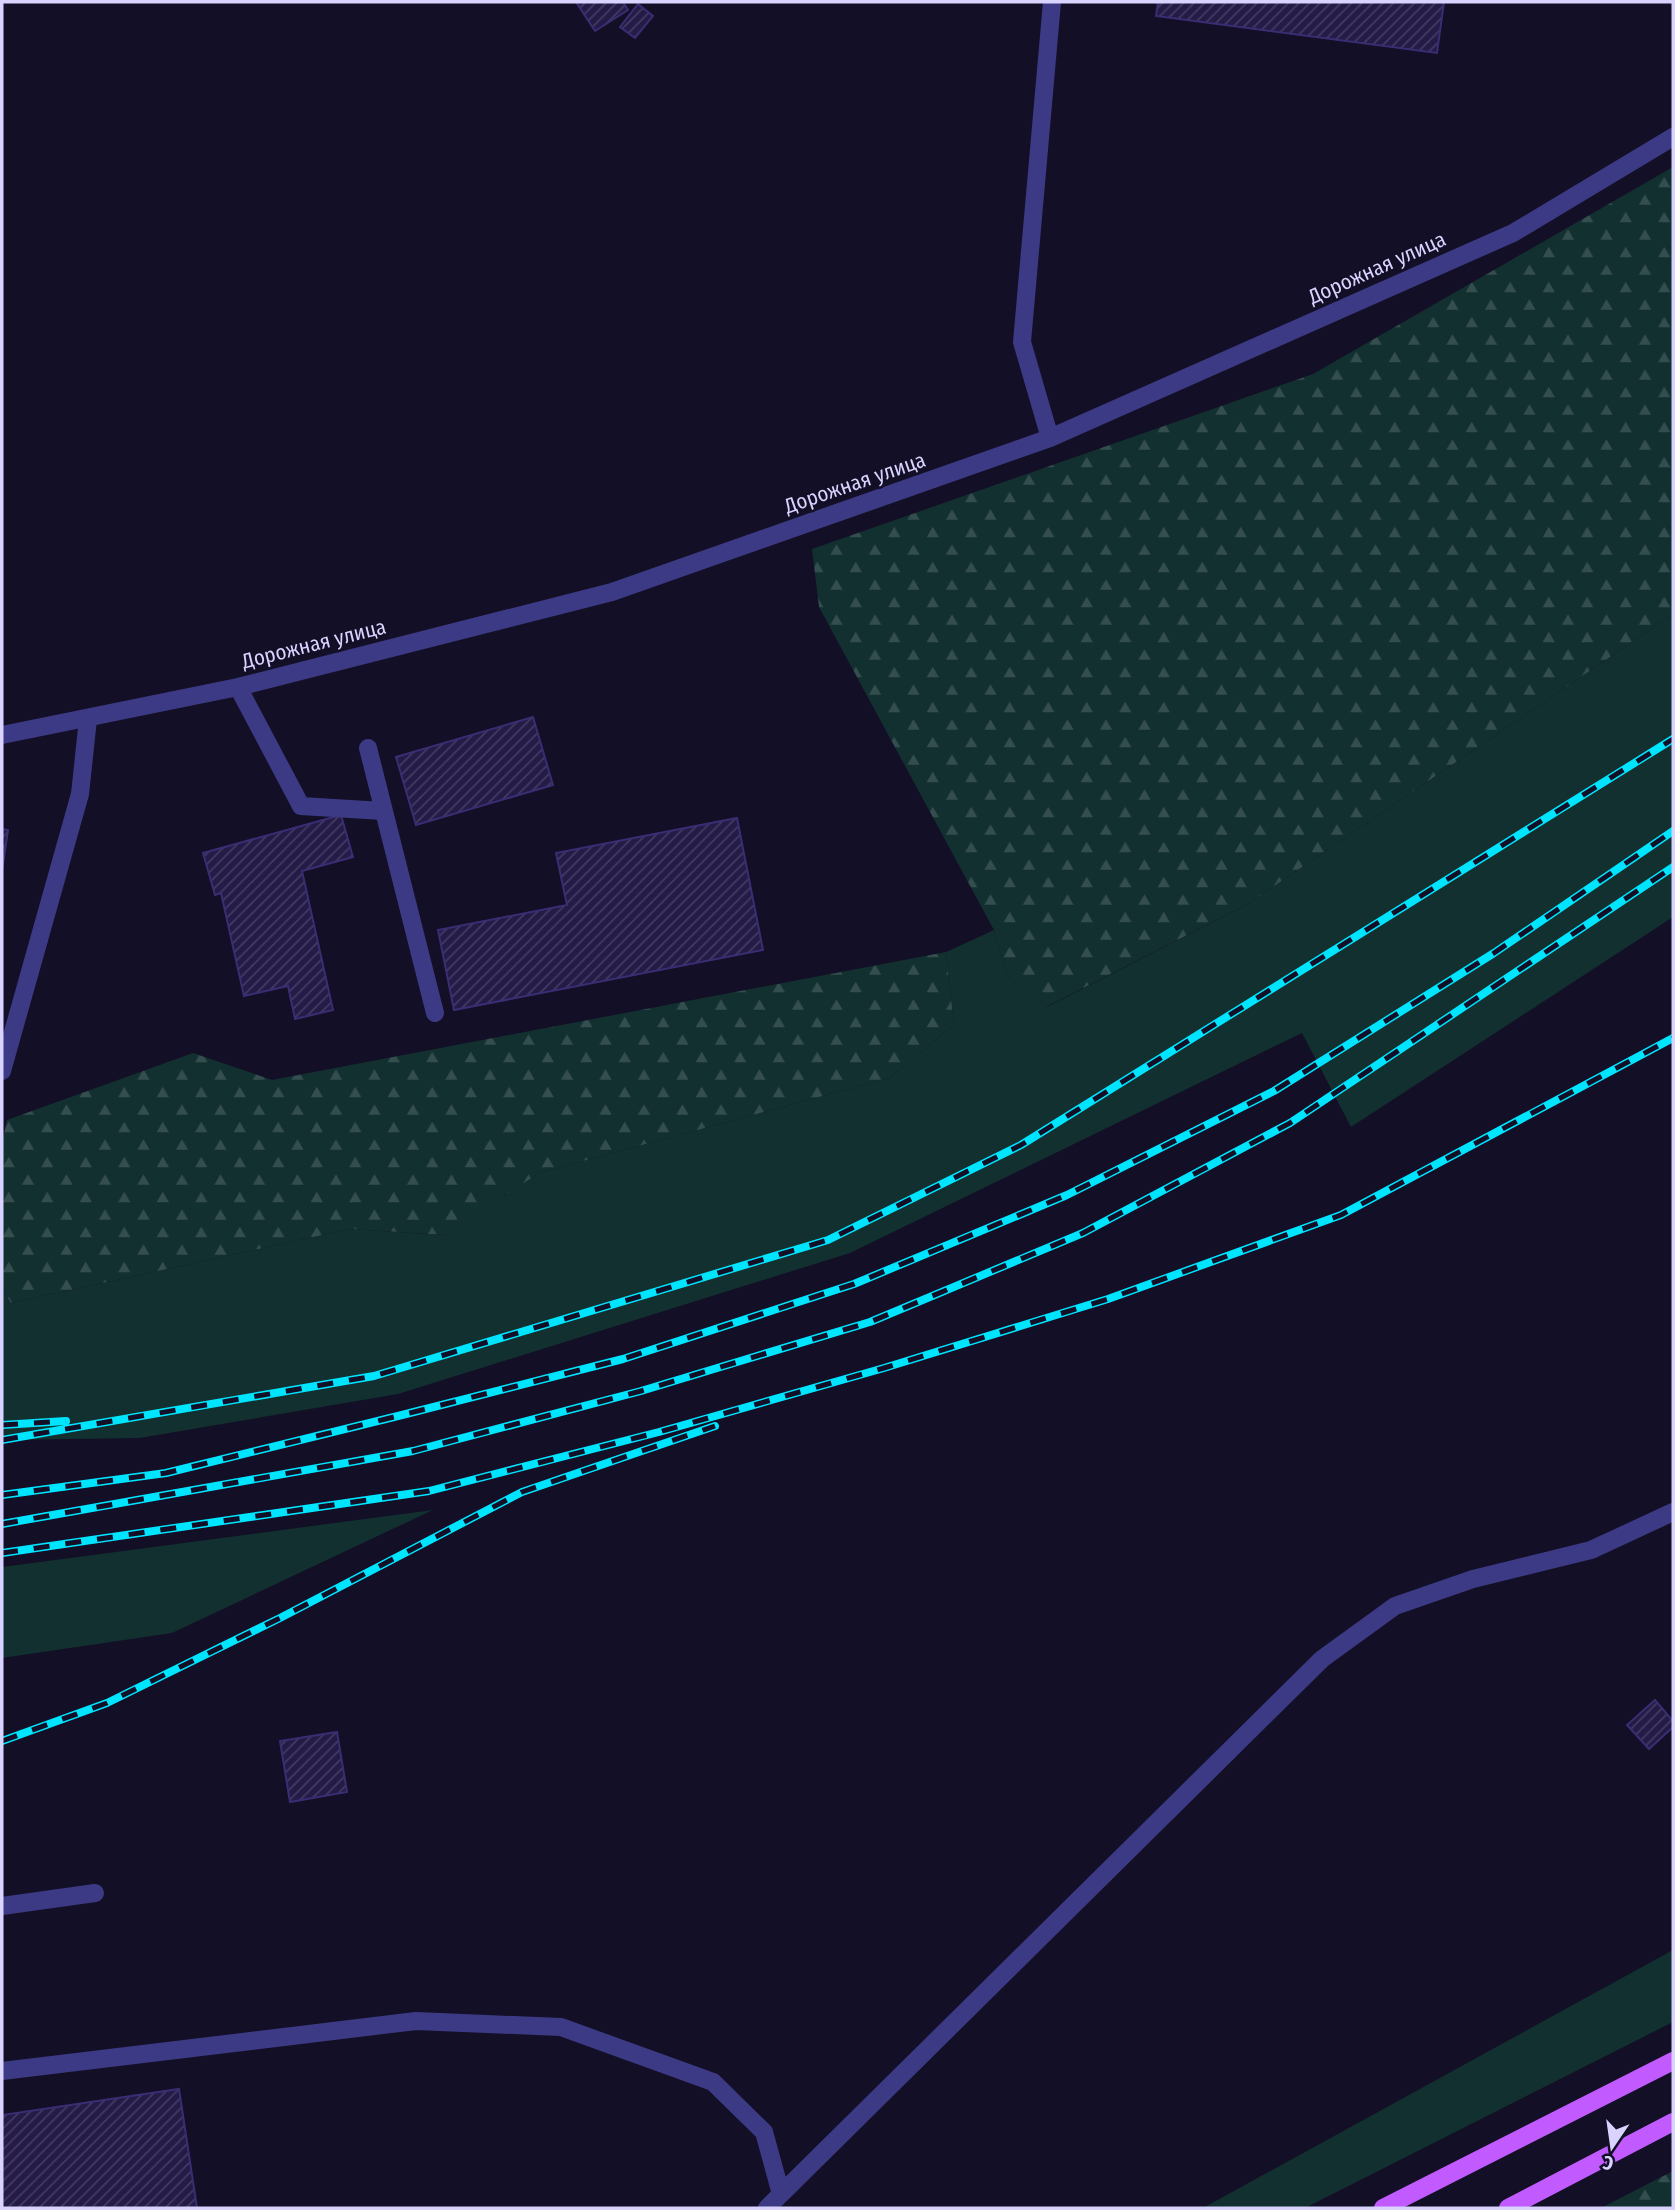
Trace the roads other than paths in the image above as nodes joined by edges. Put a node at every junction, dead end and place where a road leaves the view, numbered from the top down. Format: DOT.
graph roads {
  1 [pos="1052,2"];
  2 [pos="1673,137"];
  3 [pos="1050,438"];
  4 [pos="238,687"];
  5 [pos="88,719"];
  6 [pos="2,735"];
  7 [pos="368,748"];
  8 [pos="383,811"];
  9 [pos="435,1013"];
  10 [pos="2,1071"];
  11 [pos="1673,1512"];
  12 [pos="95,1893"];
  13 [pos="2,1906"];
  14 [pos="1673,2061"];
  15 [pos="2,2071"];
  16 [pos="1673,2122"];
  17 [pos="780,2194"];
  18 [pos="767,2208"];
  19 [pos="1383,2208"];
  20 [pos="1508,2208"];
  1 -- 3 [label="street"];
  2 -- 3 [label="street, Дорожная улица"];
  3 -- 4 [label="street, Дорожная улица"];
  4 -- 5 [label="street, Дорожная улица"];
  4 -- 8 [label="street"];
  5 -- 6 [label="street, Дорожная улица"];
  5 -- 10 [label="street"];
  7 -- 8 [label="street"];
  8 -- 9 [label="street"];
  11 -- 17 [label="street"];
  12 -- 13 [label="street"];
  14 -- 19 [label="main road"];
  15 -- 17 [label="street"];
  16 -- 20 [label="main road"];
  17 -- 18 [label="street"];
}
